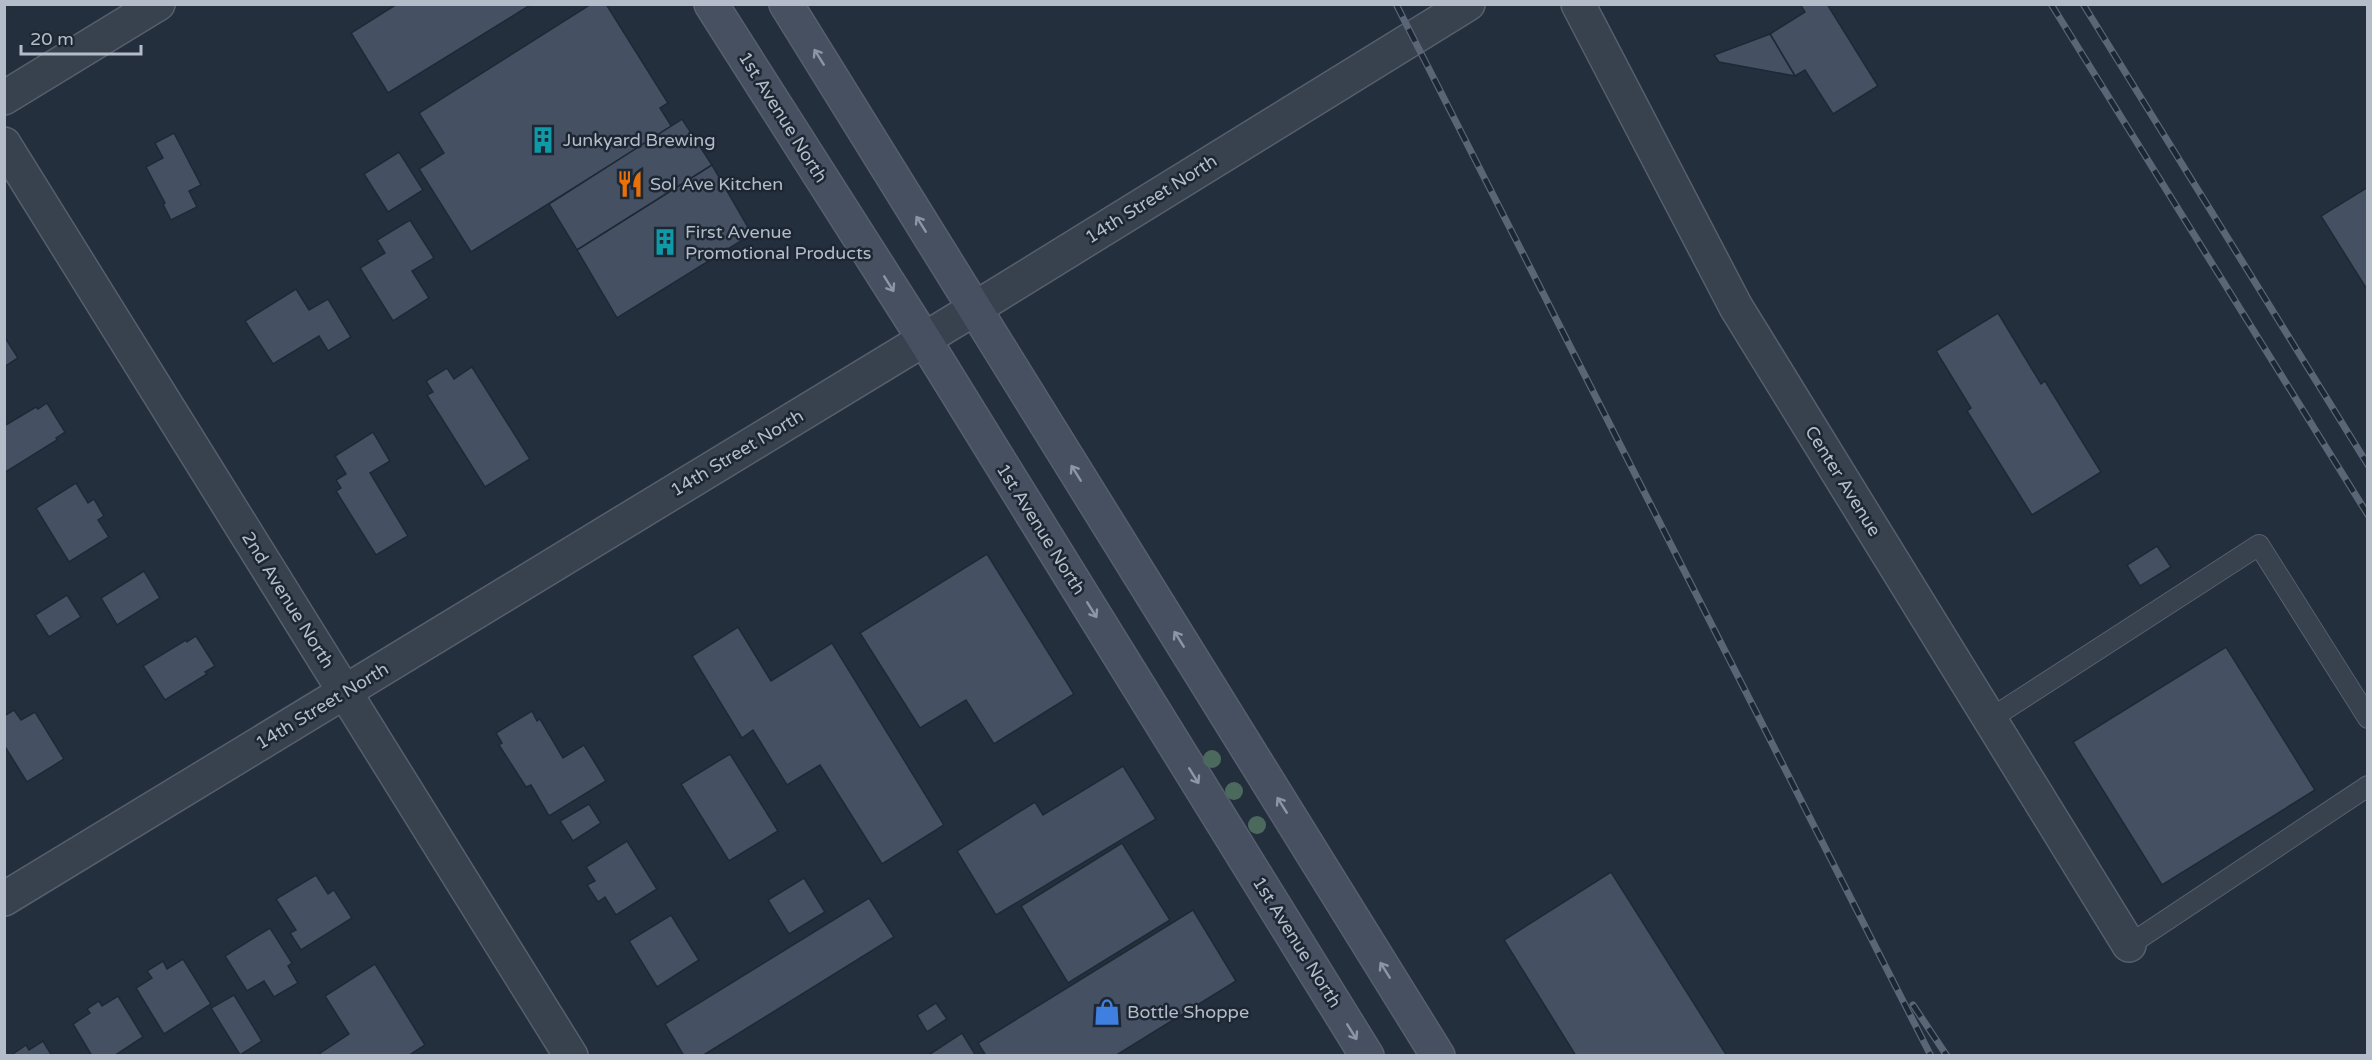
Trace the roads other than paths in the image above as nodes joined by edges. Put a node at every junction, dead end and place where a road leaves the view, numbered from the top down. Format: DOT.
graph roads {
  1 [pos="158,4"];
  2 [pos="711,4"];
  3 [pos="786,4"];
  4 [pos="1468,4"];
  5 [pos="1578,4"];
  6 [pos="4,98"];
  7 [pos="4,144"];
  8 [pos="974,309"];
  9 [pos="924,339"];
  10 [pos="345,692"];
  11 [pos="2367,718"];
  12 [pos="1990,719"];
  13 [pos="2367,786"];
  14 [pos="4,899"];
  15 [pos="2129,945"];
  16 [pos="571,1056"];
  17 [pos="1367,1056"];
  18 [pos="1438,1056"];
  1 -- 6 [label="street"];
  2 -- 9 [label="main road, 1st Avenue North, one-way"];
  8 -- 3 [label="main road, one-way"];
  4 -- 8 [label="street, 14th Street North"];
  5 -- 12 [label="street, Center Avenue"];
  7 -- 10 [label="street, 2nd Avenue North"];
  8 -- 9 [label="street, 14th Street North"];
  18 -- 8 [label="main road, one-way"];
  9 -- 10 [label="street, 14th Street North"];
  9 -- 17 [label="main road, 1st Avenue North, one-way"];
  10 -- 14 [label="street, 14th Street North"];
  10 -- 16 [label="street, 2nd Avenue North"];
  11 -- 12 [label="lane"];
  12 -- 15 [label="street, Center Avenue"];
  13 -- 15 [label="lane"];
}
